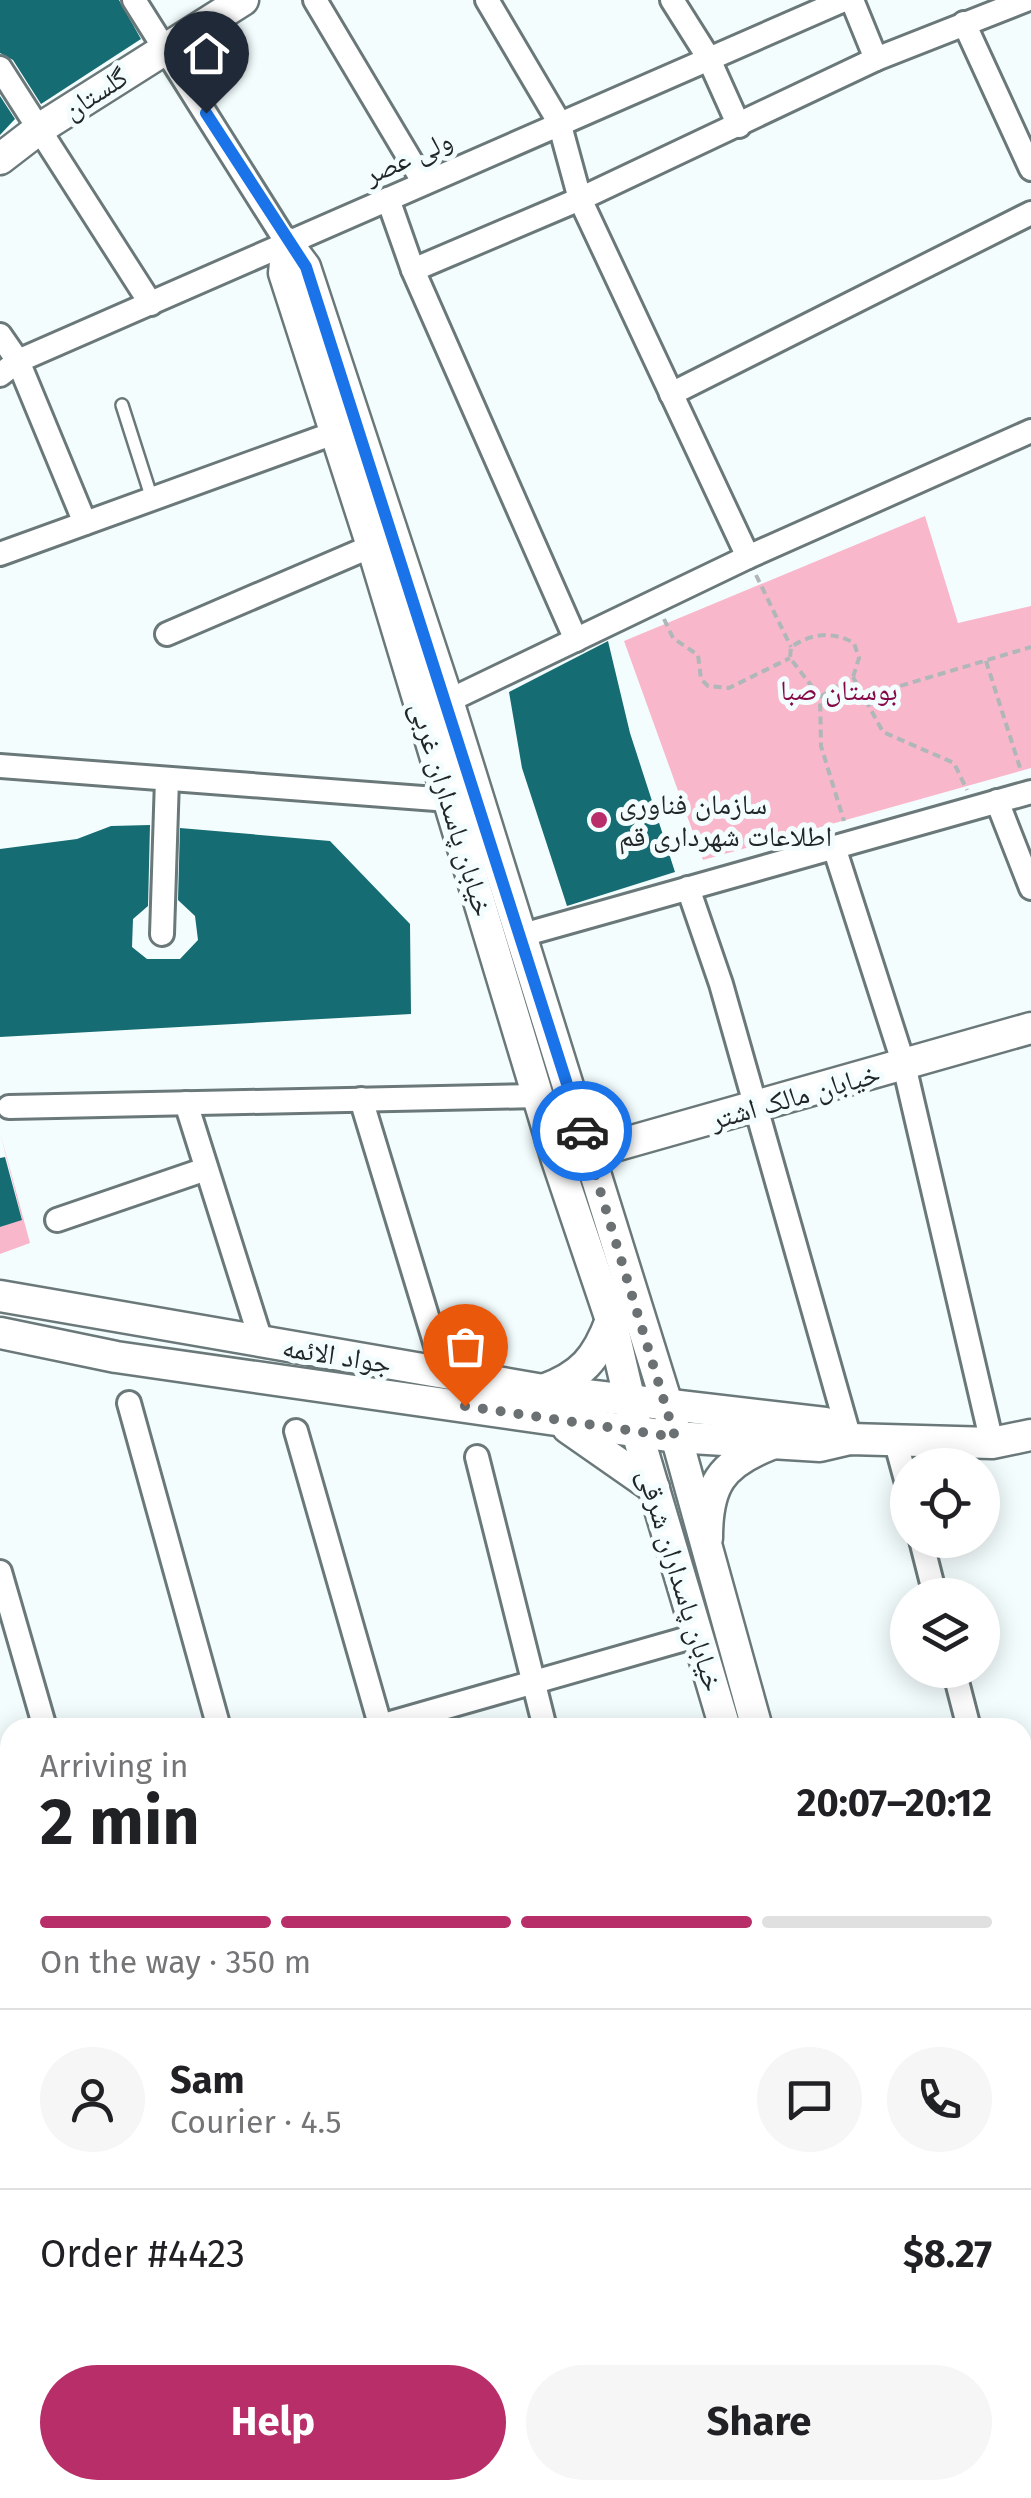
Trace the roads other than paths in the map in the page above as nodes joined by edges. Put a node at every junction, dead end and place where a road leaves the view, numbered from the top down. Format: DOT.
graph roads {
  1 [pos="134,0"];
  2 [pos="243,0"];
  3 [pos="314,0"];
  4 [pos="487,0"];
  5 [pos="672,0"];
  6 [pos="844,0"];
  7 [pos="852,0"];
  8 [pos="1026,0"];
  9 [pos="964,22"];
  10 [pos="165,48"];
  11 [pos="708,57"];
  12 [pos="876,59"];
  13 [pos="0,68"];
  14 [pos="559,122"];
  15 [pos="738,126"];
  16 [pos="38,129"];
  17 [pos="0,160"];
  18 [pos="1031,169"];
  19 [pos="424,183"];
  20 [pos="388,199"];
  21 [pos="580,199"];
  22 [pos="1031,214"];
  23 [pos="287,242"];
  24 [pos="413,270"];
  25 [pos="151,304"];
  26 [pos="0,334"];
  27 [pos="9,368"];
  28 [pos="672,394"];
  29 [pos="122,405"];
  30 [pos="1031,430"];
  31 [pos="336,432"];
  32 [pos="152,499"];
  33 [pos="85,523"];
  34 [pos="372,546"];
  35 [pos="0,554"];
  36 [pos="748,557"];
  37 [pos="166,634"];
  38 [pos="576,640"];
  39 [pos="448,701"];
  40 [pos="0,766"];
  41 [pos="168,779"];
  42 [pos="1029,792"];
  43 [pos="448,800"];
  44 [pos="986,804"];
  45 [pos="842,844"];
  46 [pos="688,888"];
  47 [pos="1031,888"];
  48 [pos="162,934"];
  49 [pos="520,936"];
  50 [pos="1031,1028"];
  51 [pos="904,1065"];
  52 [pos="538,1096"];
  53 [pos="361,1100"];
  54 [pos="186,1103"];
  55 [pos="9,1106"];
  56 [pos="758,1107"];
  57 [pos="590,1155"];
  58 [pos="557,1160"];
  59 [pos="206,1168"];
  60 [pos="57,1220"];
  61 [pos="0,1296"];
  62 [pos="612,1320"];
  63 [pos="0,1333"];
  64 [pos="262,1344"];
  65 [pos="444,1372"];
  66 [pos="543,1390"];
  67 [pos="129,1403"];
  68 [pos="634,1418"];
  69 [pos="557,1422"];
  70 [pos="672,1422"];
  71 [pos="296,1431"];
  72 [pos="1031,1435"];
  73 [pos="850,1439"];
  74 [pos="780,1442"];
  75 [pos="896,1443"];
  76 [pos="992,1443"];
  77 [pos="897,1448"];
  78 [pos="477,1457"];
  79 [pos="654,1488"];
  80 [pos="707,1556"];
  81 [pos="0,1572"];
  82 [pos="699,1635"];
  83 [pos="532,1684"];
  84 [pos="959,1688"];
  85 [pos="41,1718"];
  86 [pos="217,1718"];
  87 [pos="376,1718"];
  88 [pos="410,1718"];
  89 [pos="542,1718"];
  90 [pos="722,1718"];
  91 [pos="753,1718"];
  92 [pos="966,1718"];
  1 -- 10 [label="street"];
  2 -- 10 [label="street, گلستان"];
  3 -- 19 [label="street"];
  4 -- 14 [label="street"];
  5 -- 11 [label="street"];
  6 -- 11 [label="street, ولی عصر"];
  7 -- 12 [label="street"];
  8 -- 9 [label="street"];
  9 -- 12 [label="street"];
  9 -- 18 [label="street"];
  10 -- 16 [label="street, گلستان"];
  10 -- 23 [label="street"];
  11 -- 14 [label="street, ولی عصر"];
  11 -- 15 [label="street"];
  12 -- 15 [label="street"];
  13 -- 16 [label="street"];
  14 -- 19 [label="street, ولی عصر"];
  14 -- 21 [label="street"];
  15 -- 21 [label="street"];
  16 -- 17 [label="street, گلستان"];
  16 -- 25 [label="street"];
  19 -- 20 [label="street, ولی عصر"];
  20 -- 23 [label="street, ولی عصر"];
  20 -- 24 [label="street"];
  21 -- 24 [label="street"];
  21 -- 28 [label="street"];
  22 -- 28 [label="street"];
  23 -- 25 [label="street, ولی عصر"];
  23 -- 31 [label="street, خیابان پاسداران غربی"];
  23 -- 39 [label="street, خیابان پاسداران غربی"];
  24 -- 38 [label="street"];
  25 -- 27 [label="street, ولی عصر"];
  26 -- 27 [label="street"];
  27 -- 33 [label="street"];
  28 -- 36 [label="street"];
  29 -- 32 [label="lane"];
  30 -- 36 [label="street"];
  31 -- 32 [label="street"];
  31 -- 34 [label="street, خیابان پاسداران غربی"];
  32 -- 33 [label="street"];
  33 -- 35 [label="street"];
  34 -- 37 [label="street"];
  34 -- 43 [label="street, خیابان پاسداران غربی"];
  36 -- 38 [label="street"];
  38 -- 39 [label="street"];
  39 -- 49 [label="street, خیابان پاسداران غربی"];
  40 -- 41 [label="street"];
  41 -- 43 [label="street"];
  41 -- 48 [label="street"];
  42 -- 44 [label="street"];
  43 -- 52 [label="street, خیابان پاسداران غربی"];
  44 -- 45 [label="street"];
  44 -- 47 [label="street"];
  45 -- 46 [label="street"];
  45 -- 51 [label="street"];
  46 -- 49 [label="street"];
  46 -- 56 [label="street"];
  49 -- 57 [label="street, خیابان پاسداران غربی"];
  50 -- 51 [label="street, خیابان مالک اشتر"];
  51 -- 56 [label="street, خیابان مالک اشتر"];
  51 -- 76 [label="street"];
  52 -- 53 [label="street"];
  52 -- 58 [label="street, خیابان پاسداران غربی"];
  53 -- 54 [label="street"];
  53 -- 65 [label="street"];
  54 -- 55 [label="street"];
  54 -- 59 [label="street"];
  56 -- 57 [label="street, خیابان مالک اشتر"];
  56 -- 73 [label="street"];
  57 -- 58 [label="street, خیابان مالک اشتر"];
  57 -- 70 [label="street, خیابان پاسداران غربی"];
  58 -- 62 [label="street, خیابان پاسداران غربی"];
  59 -- 60 [label="street"];
  59 -- 64 [label="street"];
  61 -- 64 [label="street, جواد الائمه"];
  62 -- 66 [label="street"];
  62 -- 68 [label="street, خیابان پاسداران غربی"];
  63 -- 69 [label="street, جواد الائمه"];
  64 -- 65 [label="street, جواد الائمه"];
  65 -- 66 [label="street, جواد الائمه"];
  66 -- 68 [label="street, جواد الائمه"];
  67 -- 86 [label="street"];
  68 -- 69 [label="street, جواد الائمه"];
  68 -- 70 [label="street, جواد الائمه"];
  68 -- 79 [label="street, خیابان پاسداران شرقی"];
  69 -- 79 [label="street"];
  70 -- 73 [label="street, جواد الائمه"];
  70 -- 74 [label="street, جواد الائمه"];
  70 -- 80 [label="street, خیابان پاسداران شرقی"];
  71 -- 87 [label="street"];
  72 -- 76 [label="street, جواد الائمه"];
  73 -- 74 [label="street, جواد الائمه"];
  73 -- 75 [label="street, جواد الائمه"];
  74 -- 80 [label="street"];
  75 -- 76 [label="street, جواد الائمه"];
  75 -- 77 [label="street"];
  78 -- 83 [label="street"];
  79 -- 82 [label="street, خیابان پاسداران شرقی"];
  80 -- 91 [label="street, خیابان پاسداران شرقی"];
  81 -- 85 [label="street"];
  82 -- 83 [label="street"];
  82 -- 90 [label="street, خیابان پاسداران شرقی"];
  83 -- 88 [label="street"];
  83 -- 89 [label="street"];
  84 -- 92 [label="street"];
}
